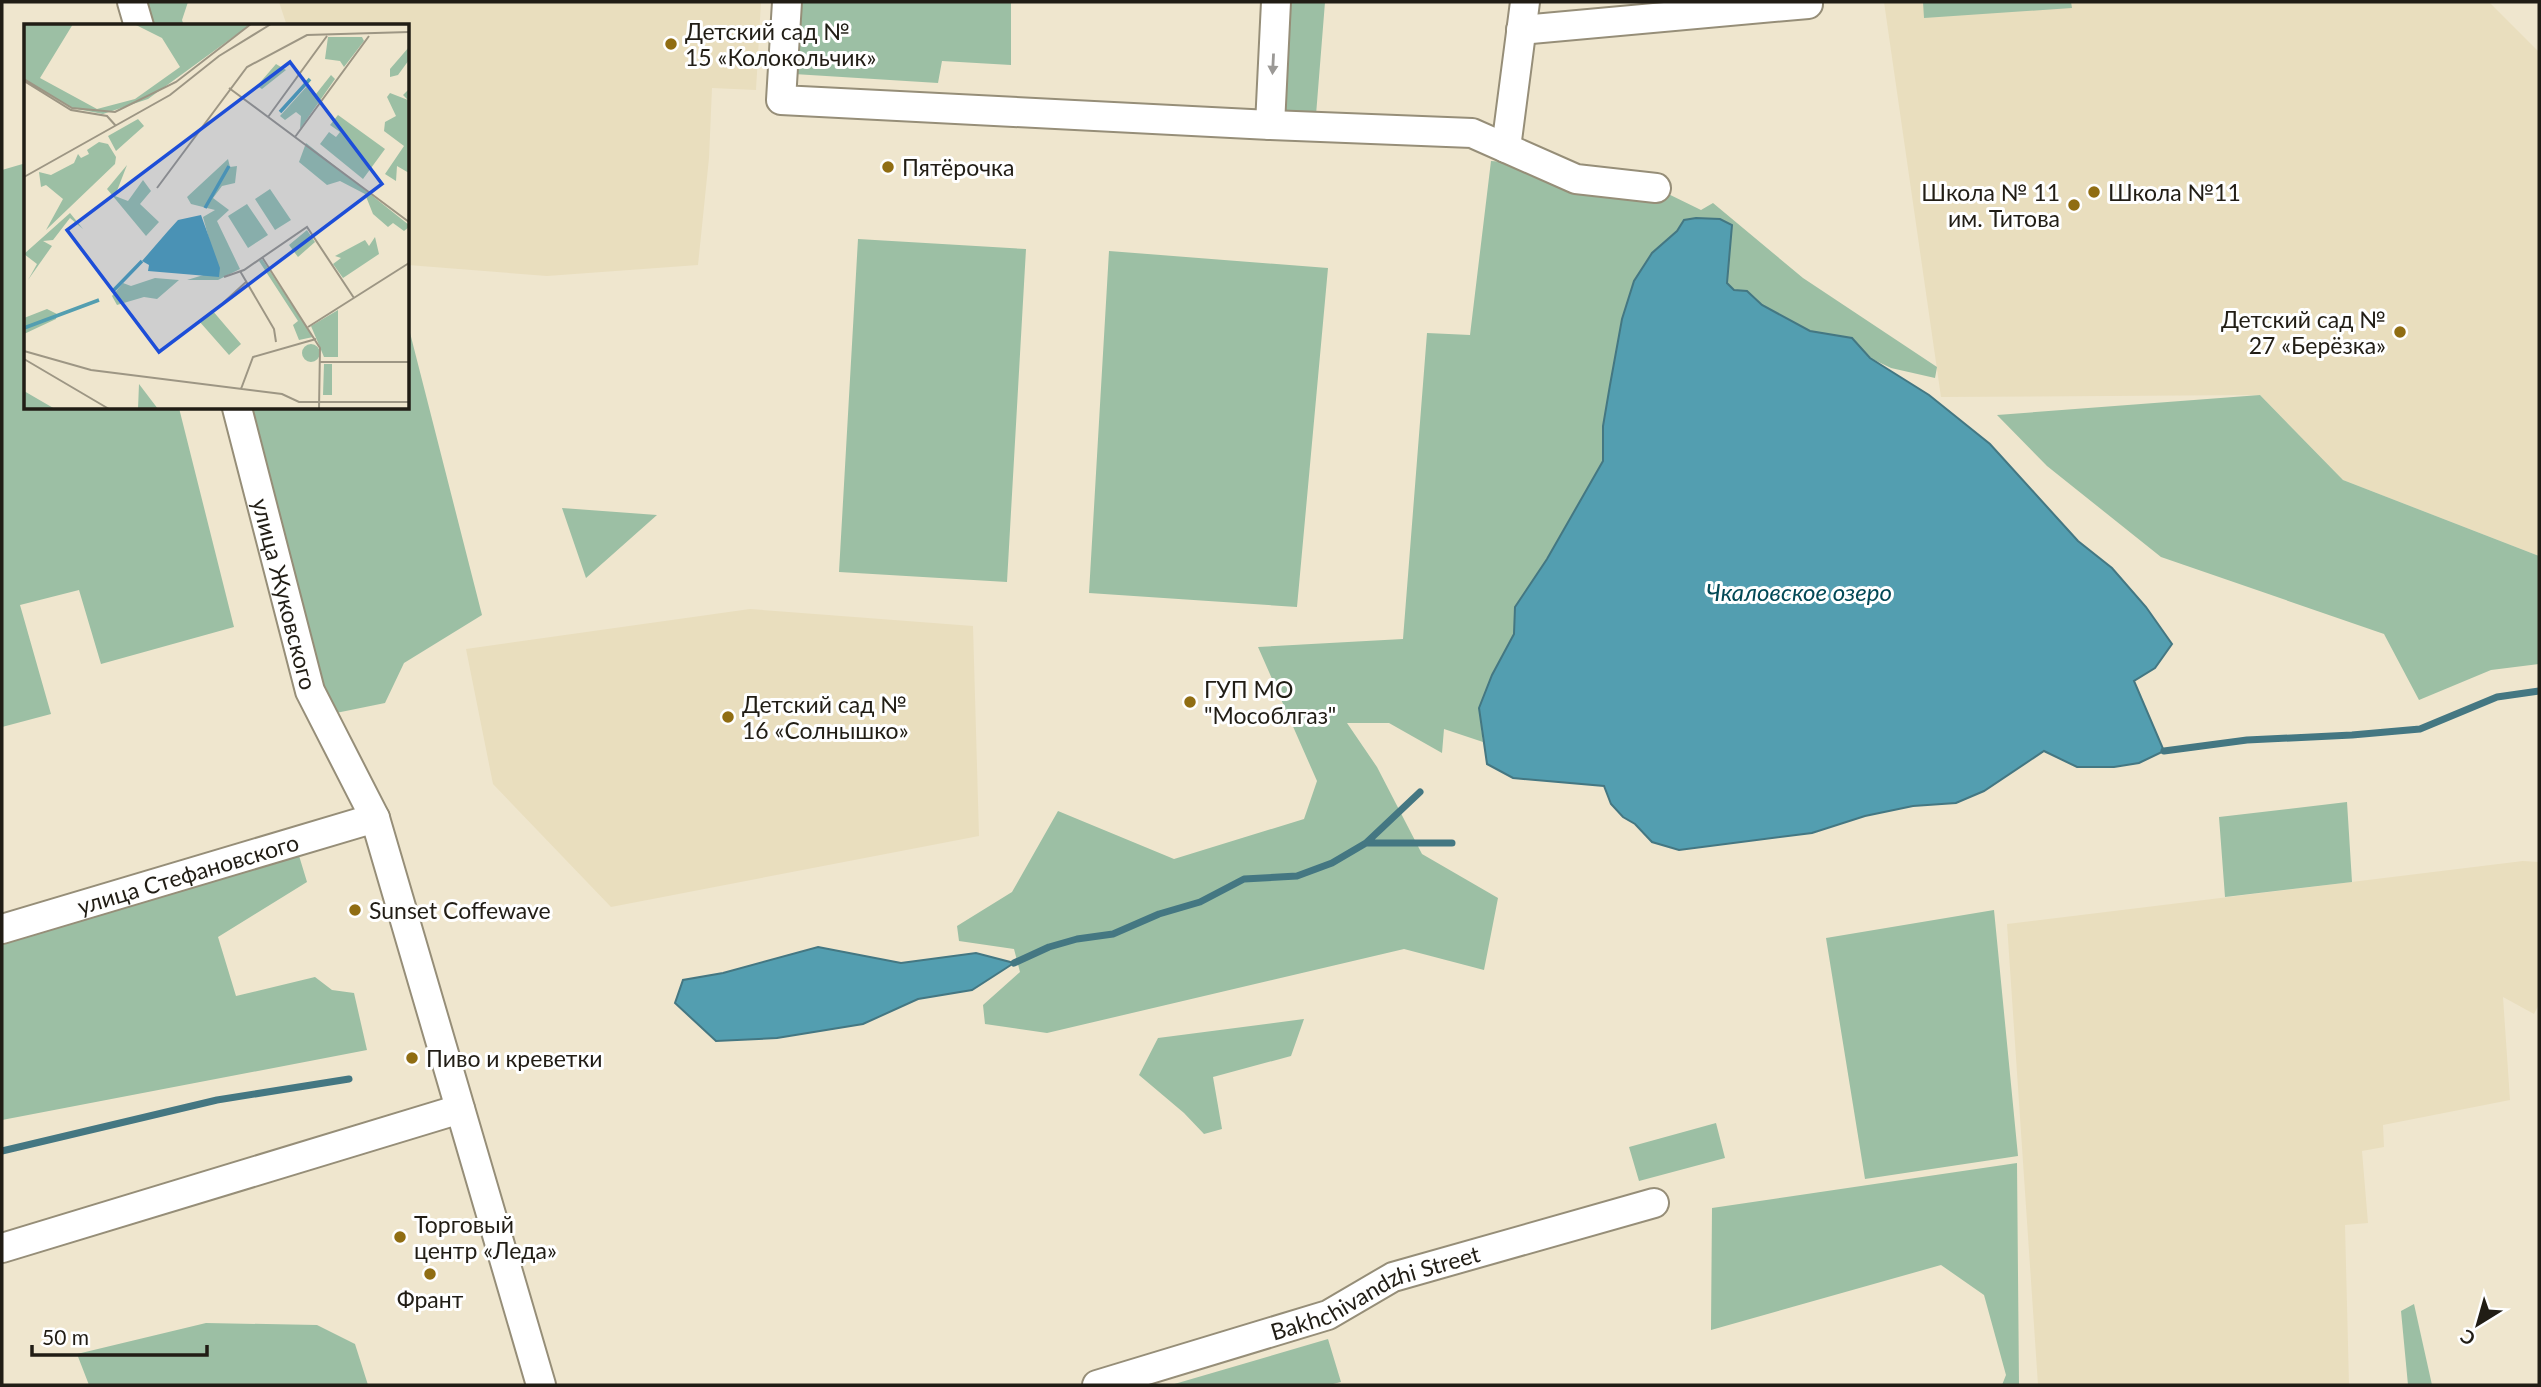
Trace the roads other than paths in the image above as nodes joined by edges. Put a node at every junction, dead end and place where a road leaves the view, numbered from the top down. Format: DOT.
graph roads {
  1 [pos="132,2"];
  2 [pos="787,2"];
  3 [pos="1276,2"];
  4 [pos="1525,2"];
  5 [pos="1808,4"];
  6 [pos="138,24"];
  7 [pos="1521,30"];
  8 [pos="1270,125"];
  9 [pos="1506,148"];
  10 [pos="1656,188"];
  11 [pos="238,410"];
  12 [pos="375,818"];
  13 [pos="2,929"];
  14 [pos="460,1109"];
  15 [pos="1654,1203"];
  16 [pos="2,1248"];
  17 [pos="541,1385"];
  18 [pos="1097,1385"];
  1 -- 6 [label="street"];
  2 -- 8 [label="street"];
  3 -- 8 [label="street, one-way"];
  4 -- 7 [label="street"];
  5 -- 7 [label="street"];
  7 -- 9 [label="street"];
  8 -- 9 [label="street"];
  9 -- 10 [label="street"];
  11 -- 12 [label="street, улица Жуковского"];
  12 -- 13 [label="street, улица Стефановского"];
  12 -- 14 [label="street, улица Жуковского"];
  14 -- 16 [label="street"];
  14 -- 17 [label="street, улица Жуковского"];
  15 -- 18 [label="street, Bakhchivandzhi Street"];
}
